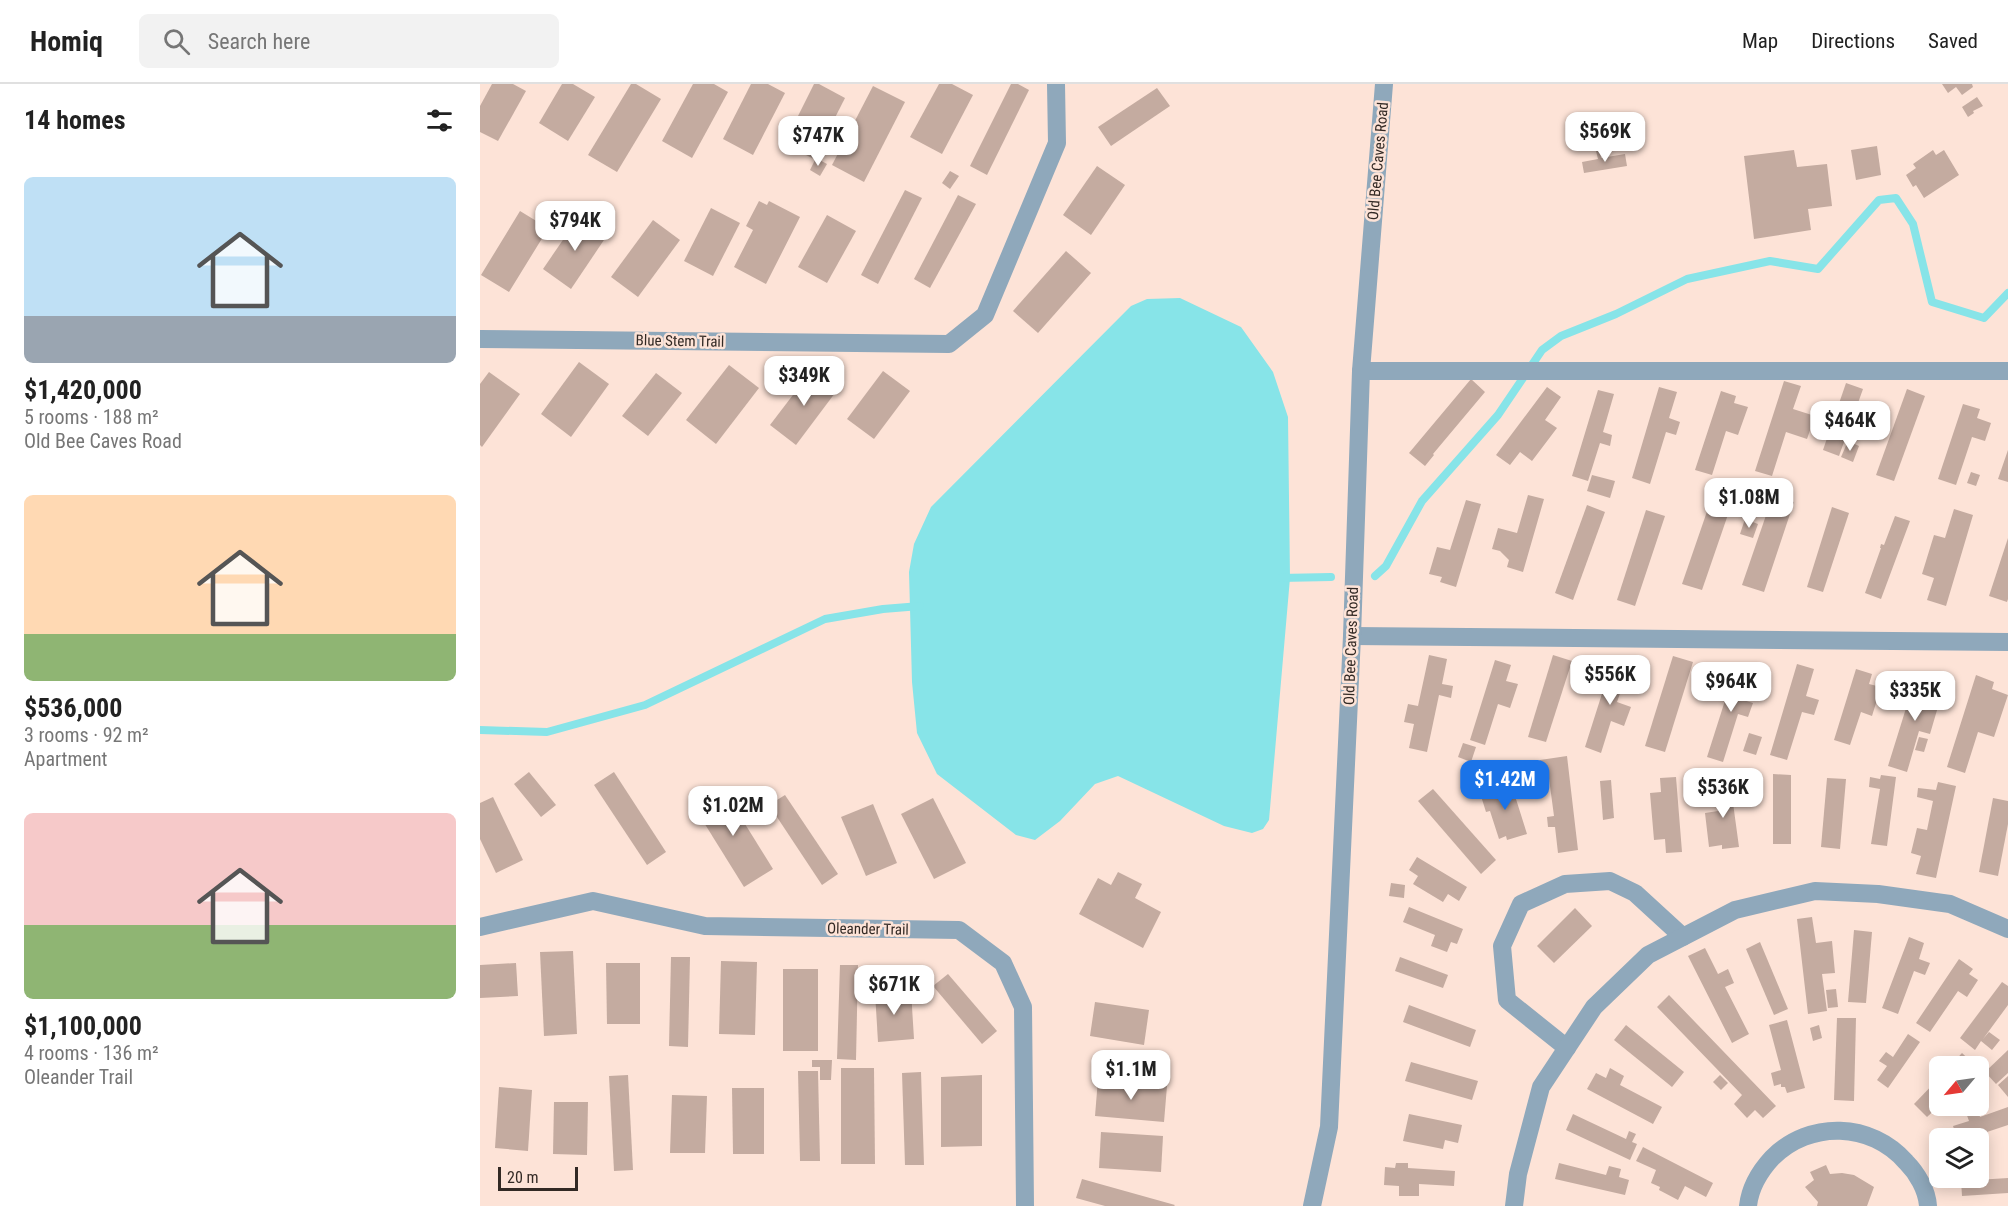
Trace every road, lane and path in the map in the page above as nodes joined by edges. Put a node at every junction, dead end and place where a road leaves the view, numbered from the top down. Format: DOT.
graph roads {
  1 [pos="1056,84"];
  2 [pos="1384,84"];
  3 [pos="480,339"];
  4 [pos="1361,371"];
  5 [pos="2008,371"];
  6 [pos="1352,636"];
  7 [pos="2008,642"];
  8 [pos="480,927"];
  9 [pos="2008,929"];
  10 [pos="1683,937"];
  11 [pos="1567,1048"];
  12 [pos="1025,1206"];
  13 [pos="1312,1206"];
  14 [pos="1514,1206"];
  15 [pos="1748,1206"];
  16 [pos="1928,1206"];
  1 -- 3 [label="street, Blue Stem Trail"];
  2 -- 4 [label="street, Old Bee Caves Road"];
  4 -- 5 [label="street"];
  4 -- 6 [label="street, Old Bee Caves Road"];
  6 -- 7 [label="street"];
  6 -- 13 [label="street, Old Bee Caves Road"];
  8 -- 12 [label="street, Oleander Trail"];
  9 -- 10 [label="street"];
  10 -- 11 [label="street"];
  10 -- 11 [label="street"];
  11 -- 14 [label="street"];
  15 -- 16 [label="street"];
}
